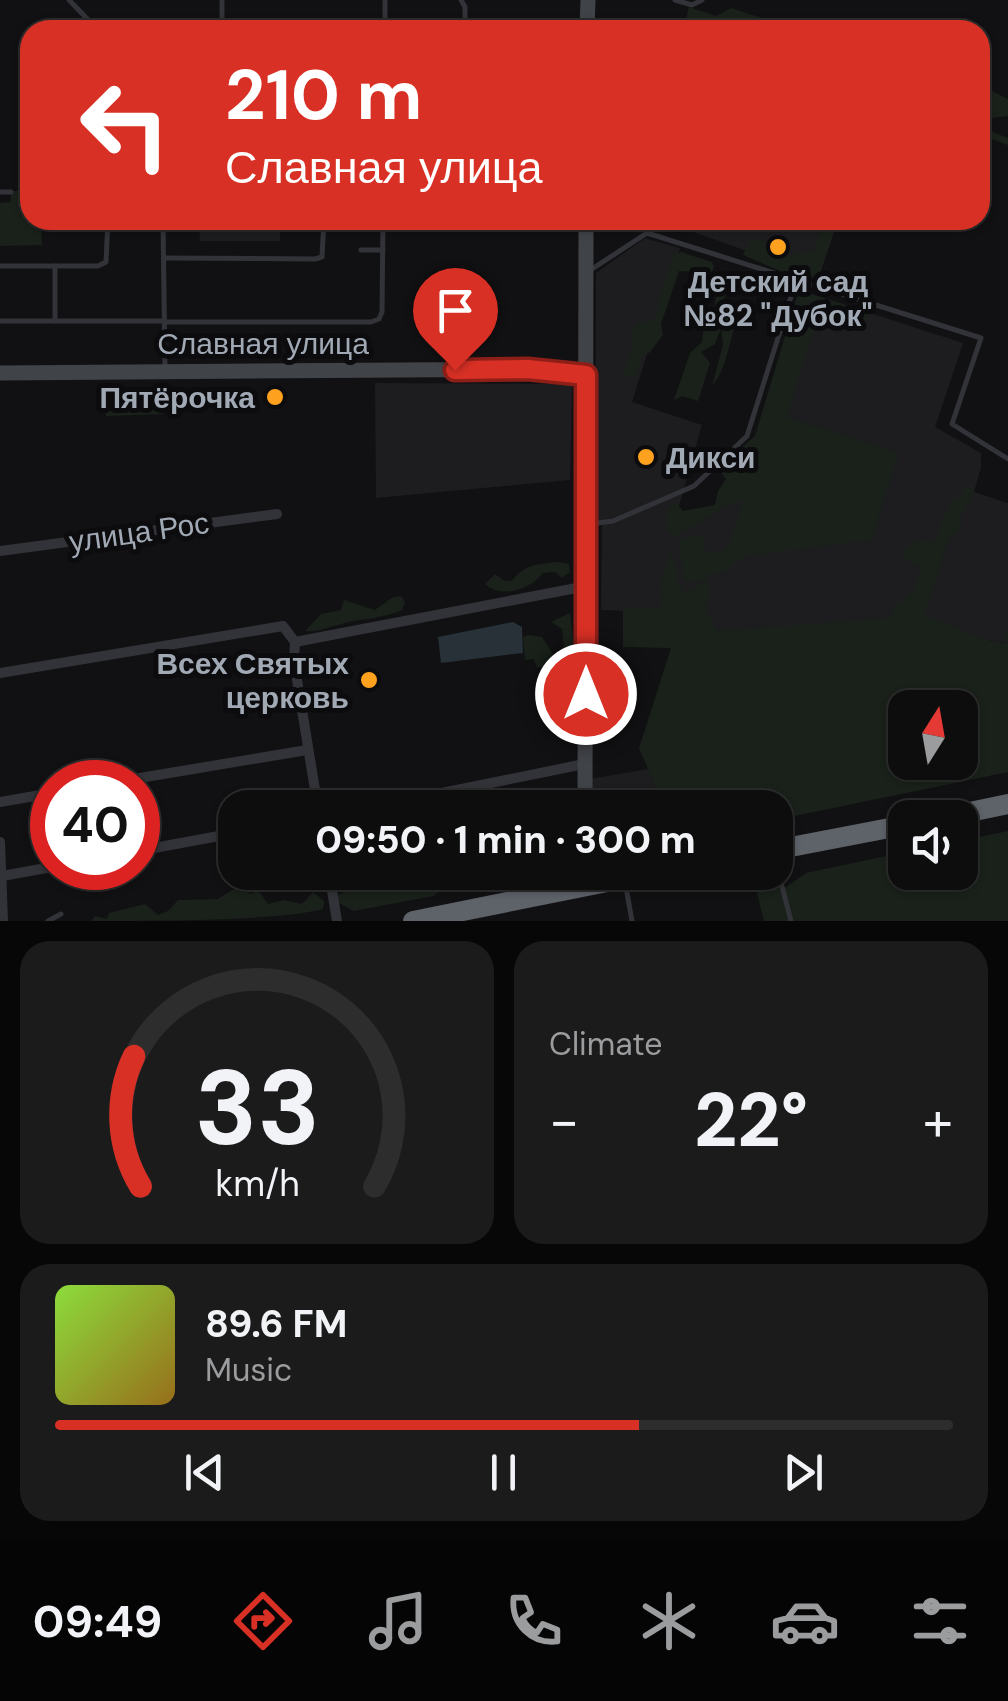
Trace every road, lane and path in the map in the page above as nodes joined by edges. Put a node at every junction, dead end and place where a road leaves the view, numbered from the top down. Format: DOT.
graph roads {
  1 [pos="69,0"];
  2 [pos="675,0"];
  3 [pos="702,0"];
  4 [pos="88,20"];
  5 [pos="0,192"];
  6 [pos="11,192"];
  7 [pos="108,230"];
  8 [pos="163,230"];
  9 [pos="324,230"];
  10 [pos="383,230"];
  11 [pos="586,230"];
  12 [pos="324,250"];
  13 [pos="337,250"];
  14 [pos="361,250"];
  15 [pos="383,250"];
  16 [pos="164,258"];
  17 [pos="0,266"];
  18 [pos="55,266"];
  19 [pos="586,272"];
  20 [pos="796,280"];
  21 [pos="0,321"];
  22 [pos="55,321"];
  23 [pos="164,322"];
  24 [pos="0,372"];
  25 [pos="165,372"];
  26 [pos="586,375"];
  27 [pos="1008,459"];
  28 [pos="277,514"];
  29 [pos="587,524"];
  30 [pos="0,551"];
  31 [pos="587,586"];
  32 [pos="294,642"];
  33 [pos="0,673"];
  34 [pos="307,750"];
  35 [pos="584,764"];
  36 [pos="160,775"];
  37 [pos="315,790"];
  38 [pos="456,790"];
  39 [pos="584,790"];
  40 [pos="30,797"];
  41 [pos="0,802"];
  42 [pos="1008,804"];
  43 [pos="978,810"];
  44 [pos="888,827"];
  45 [pos="218,836"];
  46 [pos="0,842"];
  47 [pos="793,846"];
  48 [pos="160,847"];
  49 [pos="30,871"];
  50 [pos="2,876"];
  51 [pos="332,890"];
  52 [pos="545,890"];
  53 [pos="627,890"];
  54 [pos="783,890"];
  55 [pos="60,914"];
  56 [pos="3,921"];
  57 [pos="48,921"];
  58 [pos="337,921"];
  59 [pos="413,921"];
  60 [pos="632,921"];
  61 [pos="791,921"];
  1 -- 4 [label="lane"];
  2 -- 3 [label="lane"];
  5 -- 6 [label="lane"];
  7 -- 18 [label="lane"];
  8 -- 16 [label="lane"];
  9 -- 12 [label="lane"];
  10 -- 15 [label="lane"];
  11 -- 19 [label="street"];
  12 -- 13 [label="lane"];
  12 -- 16 [label="lane"];
  14 -- 15 [label="lane"];
  15 -- 23 [label="lane"];
  16 -- 23 [label="lane"];
  17 -- 18 [label="lane"];
  18 -- 22 [label="lane"];
  19 -- 20 [label="lane"];
  19 -- 26 [label="street"];
  20 -- 27 [label="lane"];
  20 -- 29 [label="lane"];
  21 -- 22 [label="lane"];
  22 -- 23 [label="lane"];
  23 -- 25 [label="lane"];
  24 -- 25 [label="street, Славная улица"];
  25 -- 26 [label="street, Славная улица"];
  26 -- 29 [label="street"];
  28 -- 30 [label="street, улица Рос"];
  29 -- 31 [label="street"];
  31 -- 32 [label="street"];
  31 -- 35 [label="street"];
  32 -- 33 [label="street"];
  32 -- 34 [label="street"];
  34 -- 36 [label="street"];
  34 -- 37 [label="street"];
  35 -- 38 [label="street"];
  35 -- 39 [label="street"];
  40 -- 41 [label="street"];
  42 -- 43 [label="highway"];
  44 -- 47 [label="highway"];
  45 -- 48 [label="street"];
  46 -- 50 [label="street"];
  49 -- 50 [label="street"];
  50 -- 56 [label="street"];
  51 -- 58 [label="street"];
  52 -- 59 [label="highway"];
  53 -- 60 [label="lane"];
  54 -- 61 [label="lane"];
  55 -- 57 [label="lane"];
}
